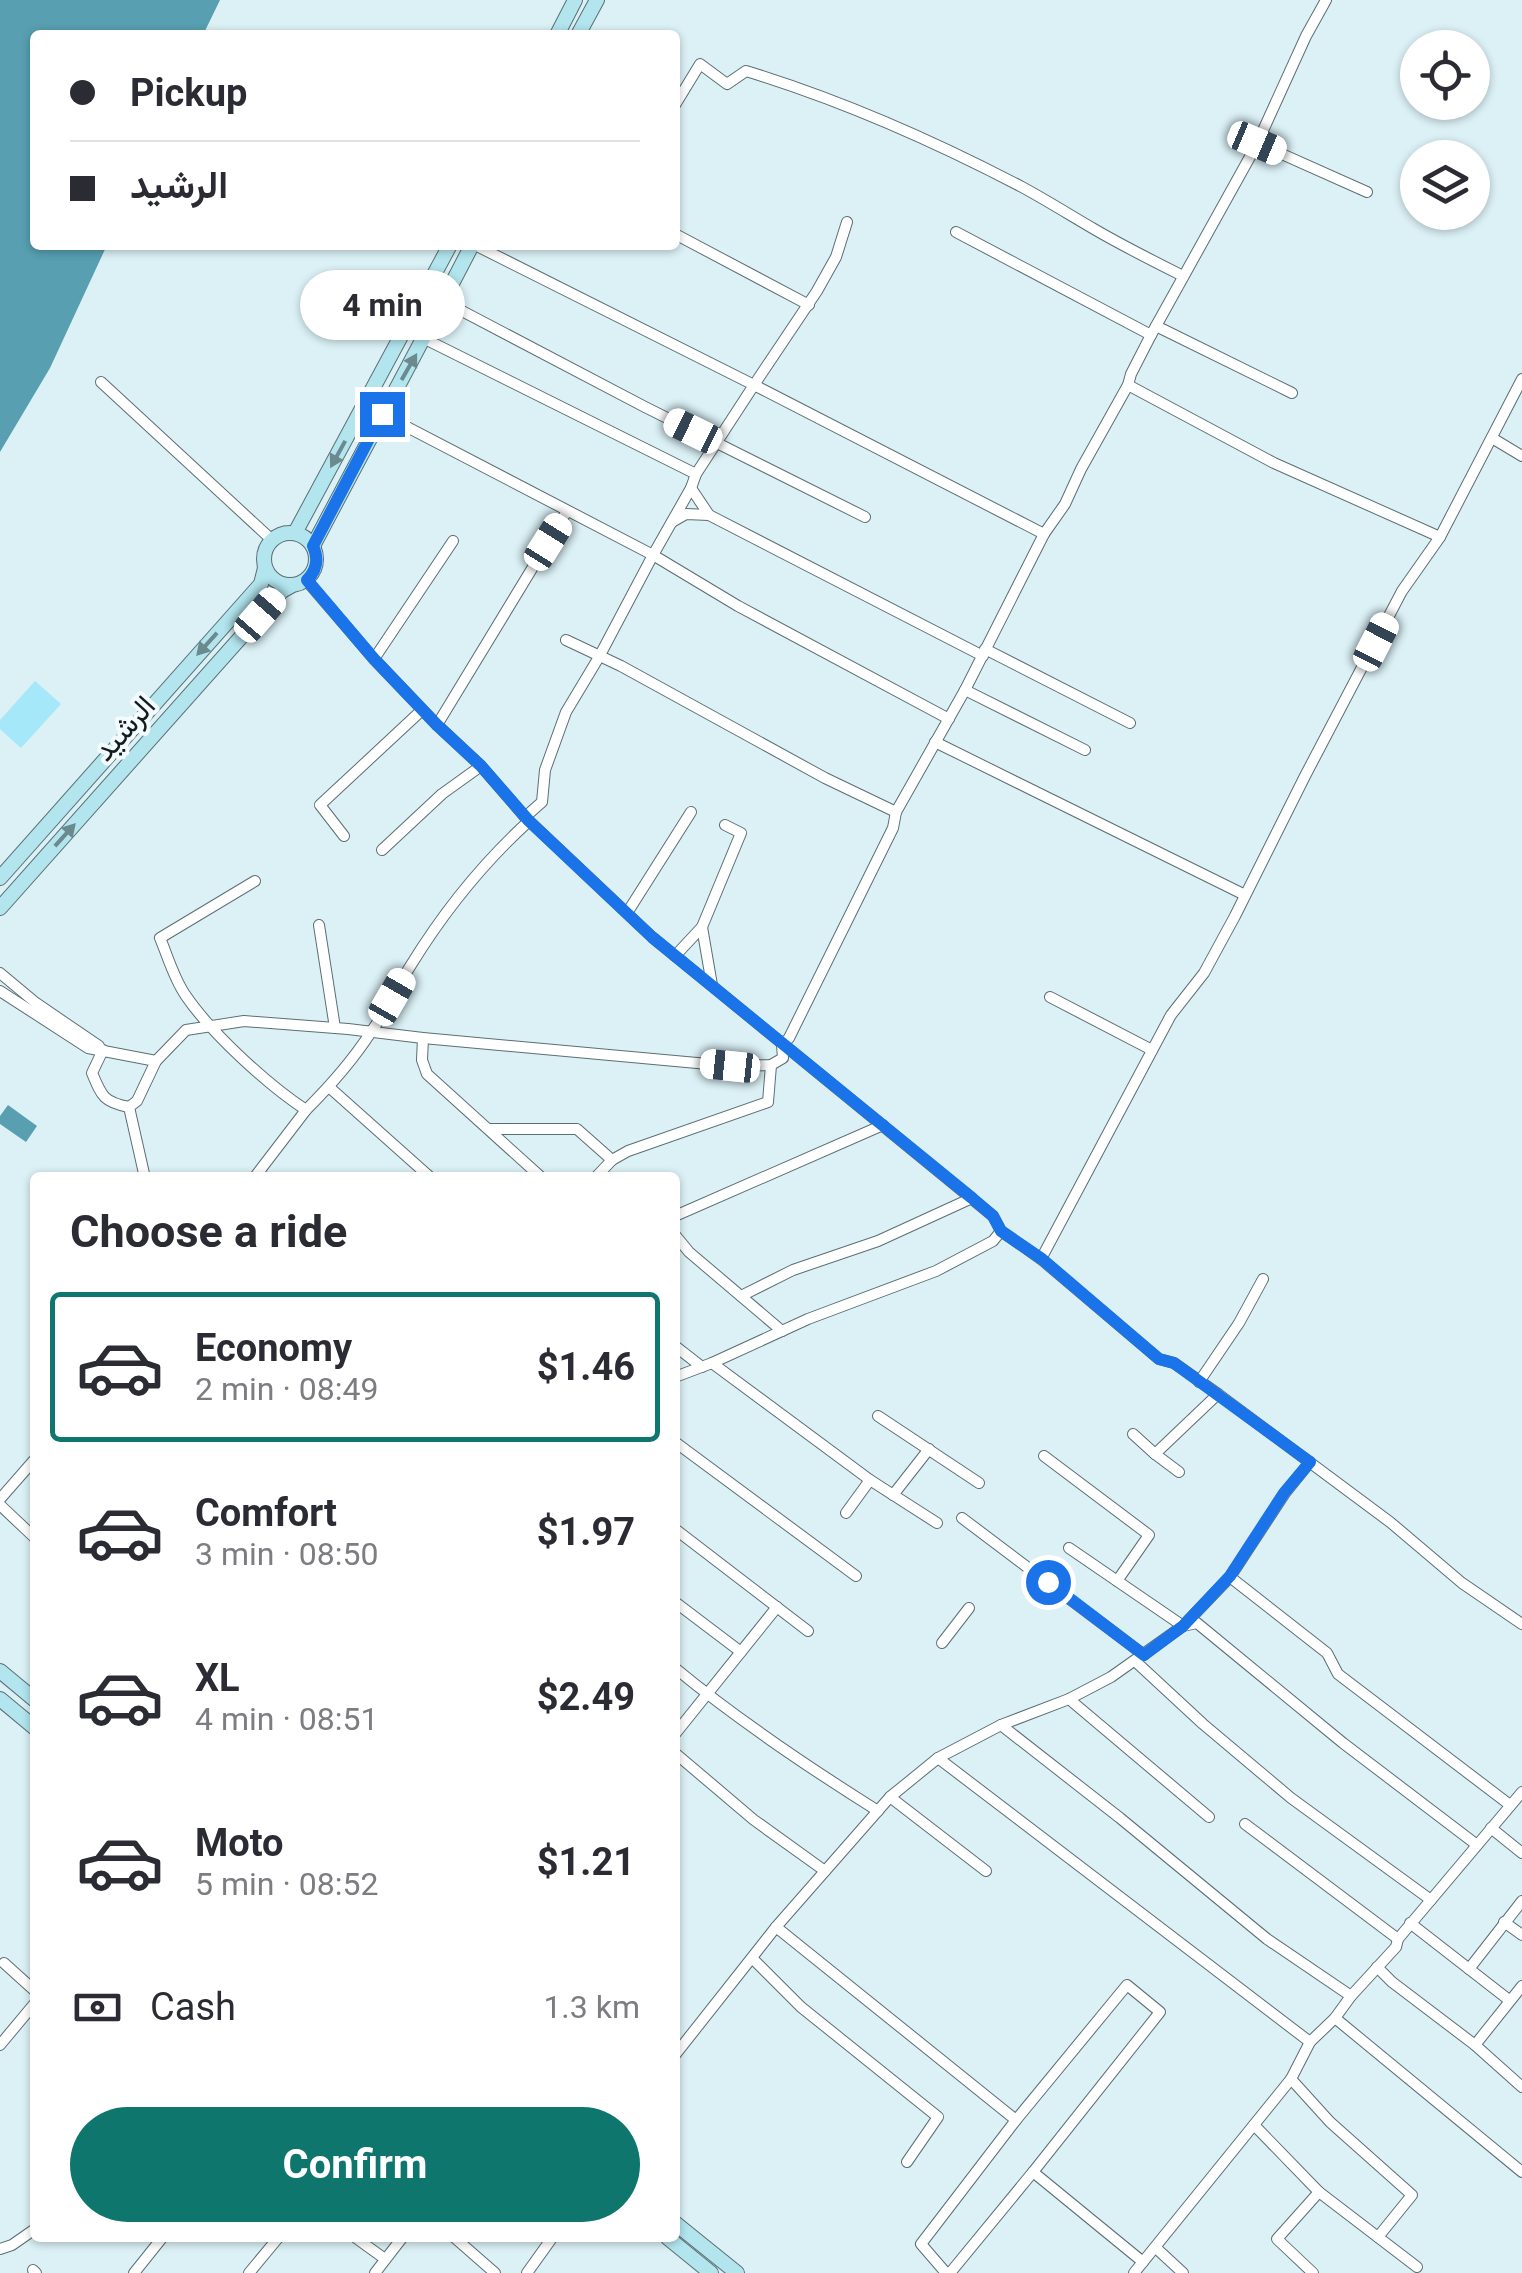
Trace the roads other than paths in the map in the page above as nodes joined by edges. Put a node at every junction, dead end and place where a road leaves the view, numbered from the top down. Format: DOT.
graph roads {
  1 [pos="575,0"];
  2 [pos="596,0"];
  3 [pos="1326,0"];
  4 [pos="560,30"];
  5 [pos="581,30"];
  6 [pos="680,97"];
  7 [pos="1257,143"];
  8 [pos="1367,192"];
  9 [pos="846,222"];
  10 [pos="956,232"];
  11 [pos="680,237"];
  12 [pos="447,250"];
  13 [pos="471,250"];
  14 [pos="484,250"];
  15 [pos="1183,276"];
  16 [pos="443,301"];
  17 [pos="809,305"];
  18 [pos="1153,331"];
  19 [pos="425,338"];
  20 [pos="1522,379"];
  21 [pos="101,382"];
  22 [pos="754,384"];
  23 [pos="1128,385"];
  24 [pos="1292,393"];
  25 [pos="382,414"];
  26 [pos="1492,438"];
  27 [pos="717,442"];
  28 [pos="1522,456"];
  29 [pos="696,474"];
  30 [pos="691,488"];
  31 [pos="568,510"];
  32 [pos="709,515"];
  33 [pos="865,517"];
  34 [pos="672,523"];
  35 [pos="295,533"];
  36 [pos="1044,534"];
  37 [pos="1440,537"];
  38 [pos="272,540"];
  39 [pos="453,541"];
  40 [pos="313,546"];
  41 [pos="653,556"];
  42 [pos="265,568"];
  43 [pos="307,580"];
  44 [pos="291,586"];
  45 [pos="566,640"];
  46 [pos="984,652"];
  47 [pos="600,657"];
  48 [pos="374,659"];
  49 [pos="966,690"];
  50 [pos="422,710"];
  51 [pos="949,719"];
  52 [pos="1130,723"];
  53 [pos="437,725"];
  54 [pos="934,742"];
  55 [pos="1085,750"];
  56 [pos="481,766"];
  57 [pos="691,812"];
  58 [pos="896,812"];
  59 [pos="527,819"];
  60 [pos="725,825"];
  61 [pos="344,836"];
  62 [pos="382,850"];
  63 [pos="0,878"];
  64 [pos="256,881"];
  65 [pos="1245,894"];
  66 [pos="0,908"];
  67 [pos="628,914"];
  68 [pos="319,924"];
  69 [pos="702,927"];
  70 [pos="676,956"];
  71 [pos="0,973"];
  72 [pos="712,987"];
  73 [pos="0,991"];
  74 [pos="1050,997"];
  75 [pos="211,1026"];
  76 [pos="335,1028"];
  77 [pos="372,1031"];
  78 [pos="423,1038"];
  79 [pos="782,1045"];
  80 [pos="104,1050"];
  81 [pos="1152,1050"];
  82 [pos="156,1060"];
  83 [pos="771,1066"];
  84 [pos="329,1087"];
  85 [pos="129,1107"];
  86 [pos="306,1110"];
  87 [pos="884,1125"];
  88 [pos="490,1129"];
  89 [pos="612,1160"];
  90 [pos="144,1172"];
  91 [pos="259,1172"];
  92 [pos="425,1172"];
  93 [pos="536,1172"];
  94 [pos="601,1172"];
  95 [pos="972,1198"];
  96 [pos="680,1214"];
  97 [pos="1001,1231"];
  98 [pos="680,1241"];
  99 [pos="1042,1259"];
  100 [pos="1263,1279"];
  101 [pos="740,1296"];
  102 [pos="782,1331"];
  103 [pos="680,1349"];
  104 [pos="707,1365"];
  105 [pos="680,1375"];
  106 [pos="1199,1382"];
  107 [pos="1218,1394"];
  108 [pos="878,1416"];
  109 [pos="1133,1434"];
  110 [pos="680,1446"];
  111 [pos="929,1449"];
  112 [pos="1154,1454"];
  113 [pos="1044,1456"];
  114 [pos="1310,1462"];
  115 [pos="30,1464"];
  116 [pos="1179,1472"];
  117 [pos="870,1480"];
  118 [pos="979,1483"];
  119 [pos="893,1495"];
  120 [pos="0,1502"];
  121 [pos="846,1513"];
  122 [pos="962,1518"];
  123 [pos="936,1523"];
  124 [pos="680,1532"];
  125 [pos="30,1533"];
  126 [pos="1069,1548"];
  127 [pos="856,1576"];
  128 [pos="1230,1576"];
  129 [pos="1117,1581"];
  130 [pos="680,1606"];
  131 [pos="777,1607"];
  132 [pos="969,1608"];
  133 [pos="1522,1624"];
  134 [pos="1183,1626"];
  135 [pos="808,1632"];
  136 [pos="942,1643"];
  137 [pos="741,1652"];
  138 [pos="1140,1658"];
  139 [pos="0,1671"];
  140 [pos="680,1672"];
  141 [pos="707,1694"];
  142 [pos="30,1696"];
  143 [pos="0,1699"];
  144 [pos="1069,1699"];
  145 [pos="30,1724"];
  146 [pos="1001,1725"];
  147 [pos="680,1728"];
  148 [pos="680,1757"];
  149 [pos="938,1758"];
  150 [pos="1522,1792"];
  151 [pos="890,1797"];
  152 [pos="1510,1805"];
  153 [pos="878,1811"];
  154 [pos="1210,1816"];
  155 [pos="1244,1824"];
  156 [pos="1491,1828"];
  157 [pos="1476,1845"];
  158 [pos="1522,1853"];
  159 [pos="825,1871"];
  160 [pos="986,1872"];
  161 [pos="1430,1900"];
  162 [pos="1522,1900"];
  163 [pos="1504,1922"];
  164 [pos="1410,1924"];
  165 [pos="776,1927"];
  166 [pos="1522,1934"];
  167 [pos="1398,1939"];
  168 [pos="753,1959"];
  169 [pos="4,1962"];
  170 [pos="1377,1968"];
  171 [pos="1469,1969"];
  172 [pos="30,1986"];
  173 [pos="1522,1986"];
  174 [pos="1351,1996"];
  175 [pos="1509,2000"];
  176 [pos="30,2009"];
  177 [pos="1335,2018"];
  178 [pos="1310,2042"];
  179 [pos="0,2045"];
  180 [pos="1475,2045"];
  181 [pos="680,2049"];
  182 [pos="1291,2079"];
  183 [pos="1520,2083"];
  184 [pos="1016,2120"];
  185 [pos="1254,2125"];
  186 [pos="907,2162"];
  187 [pos="1032,2172"];
  188 [pos="1522,2172"];
  189 [pos="1319,2192"];
  190 [pos="680,2227"];
  191 [pos="30,2232"];
  192 [pos="1378,2237"];
  193 [pos="159,2242"];
  194 [pos="275,2242"];
  195 [pos="361,2242"];
  196 [pos="399,2242"];
  197 [pos="460,2242"];
  198 [pos="549,2242"];
  199 [pos="673,2242"];
  200 [pos="1156,2248"];
  201 [pos="0,2249"];
  202 [pos="385,2260"];
  203 [pos="1143,2262"];
  204 [pos="1417,2268"];
  205 [pos="134,2273"];
  206 [pos="249,2273"];
  207 [pos="375,2273"];
  208 [pos="495,2273"];
  209 [pos="527,2273"];
  210 [pos="711,2273"];
  211 [pos="737,2273"];
  212 [pos="948,2273"];
  213 [pos="1134,2273"];
  214 [pos="1183,2273"];
  215 [pos="1313,2273"];
  1 -- 4 [label="main road"];
  2 -- 5 [label="main road"];
  3 -- 7 [label="street"];
  6 -- 15 [label="street"];
  7 -- 8 [label="street"];
  7 -- 15 [label="street"];
  9 -- 17 [label="street"];
  10 -- 18 [label="street"];
  11 -- 17 [label="street"];
  12 -- 35 [label="main road, one-way"];
  13 -- 16 [label="main road"];
  14 -- 22 [label="street"];
  15 -- 18 [label="street"];
  16 -- 19 [label="main road"];
  16 -- 27 [label="street"];
  17 -- 22 [label="street"];
  18 -- 23 [label="street"];
  18 -- 24 [label="street"];
  25 -- 19 [label="main road, one-way"];
  19 -- 29 [label="street"];
  20 -- 26 [label="street"];
  21 -- 38 [label="street"];
  22 -- 27 [label="street"];
  22 -- 36 [label="street"];
  23 -- 36 [label="street"];
  23 -- 37 [label="street"];
  25 -- 31 [label="street"];
  25 -- 40 [label="main road"];
  26 -- 28 [label="street"];
  26 -- 37 [label="street"];
  27 -- 29 [label="street"];
  27 -- 33 [label="street"];
  29 -- 30 [label="street"];
  30 -- 32 [label="street"];
  30 -- 34 [label="street"];
  31 -- 41 [label="street"];
  31 -- 53 [label="street"];
  32 -- 34 [label="street"];
  32 -- 46 [label="street"];
  34 -- 41 [label="street"];
  35 -- 38 [label="main road"];
  35 -- 40 [label="main road"];
  36 -- 46 [label="street"];
  37 -- 65 [label="street"];
  38 -- 42 [label="main road"];
  39 -- 48 [label="street"];
  40 -- 43 [label="main road"];
  41 -- 47 [label="street"];
  41 -- 51 [label="street"];
  42 -- 44 [label="main road"];
  42 -- 63 [label="main road, الرشيد, one-way"];
  43 -- 44 [label="main road"];
  43 -- 48 [label="street"];
  66 -- 44 [label="main road, الرشيد, one-way"];
  45 -- 47 [label="street"];
  46 -- 49 [label="street"];
  46 -- 52 [label="street"];
  47 -- 58 [label="street"];
  47 -- 59 [label="street"];
  48 -- 50 [label="street"];
  49 -- 51 [label="street"];
  49 -- 55 [label="street"];
  50 -- 53 [label="street"];
  50 -- 61 [label="street"];
  51 -- 54 [label="street"];
  53 -- 56 [label="street"];
  54 -- 58 [label="street"];
  54 -- 65 [label="street"];
  56 -- 59 [label="street"];
  56 -- 62 [label="street"];
  57 -- 67 [label="street"];
  58 -- 79 [label="street"];
  59 -- 67 [label="street"];
  59 -- 77 [label="street"];
  60 -- 69 [label="street"];
  64 -- 75 [label="street"];
  65 -- 81 [label="street"];
  67 -- 70 [label="street"];
  68 -- 76 [label="street"];
  69 -- 70 [label="street"];
  69 -- 72 [label="street"];
  70 -- 72 [label="street"];
  71 -- 80 [label="street"];
  72 -- 79 [label="street"];
  73 -- 80 [label="street"];
  74 -- 81 [label="street"];
  75 -- 76 [label="street"];
  75 -- 82 [label="street"];
  75 -- 86 [label="street"];
  76 -- 77 [label="street"];
  77 -- 78 [label="street"];
  77 -- 84 [label="street"];
  78 -- 83 [label="street"];
  78 -- 88 [label="street"];
  79 -- 83 [label="street"];
  79 -- 87 [label="street"];
  80 -- 82 [label="street"];
  80 -- 85 [label="street"];
  81 -- 99 [label="street"];
  82 -- 85 [label="street"];
  83 -- 89 [label="street"];
  84 -- 86 [label="street"];
  84 -- 92 [label="street"];
  85 -- 90 [label="street"];
  86 -- 91 [label="street"];
  87 -- 95 [label="street"];
  87 -- 96 [label="street"];
  88 -- 89 [label="street"];
  88 -- 93 [label="street"];
  89 -- 94 [label="street"];
  95 -- 97 [label="street"];
  95 -- 101 [label="street"];
  97 -- 99 [label="street"];
  97 -- 102 [label="street"];
  98 -- 101 [label="street"];
  99 -- 106 [label="street"];
  100 -- 106 [label="street"];
  101 -- 102 [label="street"];
  102 -- 104 [label="street"];
  103 -- 104 [label="street"];
  104 -- 105 [label="street"];
  104 -- 117 [label="street"];
  106 -- 107 [label="street"];
  107 -- 112 [label="street"];
  107 -- 114 [label="street"];
  108 -- 111 [label="street"];
  109 -- 112 [label="street"];
  110 -- 127 [label="street"];
  111 -- 118 [label="street"];
  111 -- 119 [label="street"];
  112 -- 116 [label="street"];
  113 -- 129 [label="street"];
  114 -- 128 [label="street"];
  114 -- 133 [label="street"];
  115 -- 120 [label="street"];
  117 -- 119 [label="street"];
  117 -- 121 [label="street"];
  119 -- 123 [label="street"];
  120 -- 125 [label="street"];
  122 -- 138 [label="street"];
  124 -- 131 [label="street"];
  126 -- 129 [label="street"];
  128 -- 134 [label="street"];
  128 -- 152 [label="street"];
  129 -- 134 [label="street"];
  130 -- 137 [label="street"];
  131 -- 135 [label="street"];
  131 -- 137 [label="street"];
  132 -- 136 [label="street"];
  134 -- 138 [label="street"];
  134 -- 157 [label="street"];
  137 -- 141 [label="street"];
  138 -- 144 [label="street"];
  138 -- 161 [label="street"];
  139 -- 142 [label="main road"];
  140 -- 141 [label="street"];
  141 -- 147 [label="street"];
  141 -- 153 [label="street"];
  143 -- 145 [label="main road"];
  144 -- 146 [label="street"];
  144 -- 154 [label="street"];
  146 -- 149 [label="street"];
  146 -- 174 [label="street"];
  148 -- 159 [label="street"];
  149 -- 151 [label="street"];
  149 -- 178 [label="street"];
  150 -- 152 [label="street"];
  151 -- 153 [label="street"];
  151 -- 160 [label="street"];
  152 -- 156 [label="street"];
  153 -- 159 [label="street"];
  155 -- 167 [label="street"];
  156 -- 157 [label="street"];
  156 -- 158 [label="street"];
  157 -- 161 [label="street"];
  159 -- 165 [label="street"];
  161 -- 164 [label="street"];
  162 -- 163 [label="street"];
  163 -- 166 [label="street"];
  163 -- 171 [label="street"];
  164 -- 167 [label="street"];
  164 -- 171 [label="street"];
  165 -- 168 [label="street"];
  165 -- 184 [label="street"];
  167 -- 170 [label="street"];
  168 -- 181 [label="street"];
  168 -- 186 [label="street"];
  169 -- 172 [label="street"];
  170 -- 174 [label="street"];
  170 -- 180 [label="street"];
  171 -- 175 [label="street"];
  173 -- 175 [label="street"];
  174 -- 177 [label="street"];
  175 -- 180 [label="street"];
  176 -- 179 [label="street"];
  177 -- 178 [label="street"];
  177 -- 188 [label="street"];
  178 -- 182 [label="street"];
  180 -- 183 [label="street"];
  182 -- 185 [label="street"];
  182 -- 192 [label="street"];
  184 -- 187 [label="street"];
  184 -- 212 [label="street"];
  185 -- 189 [label="street"];
  185 -- 200 [label="street"];
  187 -- 203 [label="street"];
  187 -- 212 [label="street"];
  189 -- 192 [label="street"];
  189 -- 215 [label="street"];
  190 -- 211 [label="main road"];
  191 -- 201 [label="street"];
  192 -- 204 [label="street"];
  193 -- 205 [label="street"];
  194 -- 206 [label="street"];
  195 -- 202 [label="street"];
  196 -- 202 [label="street"];
  197 -- 208 [label="street"];
  198 -- 209 [label="street"];
  199 -- 210 [label="main road"];
  200 -- 203 [label="street"];
  200 -- 214 [label="street"];
  202 -- 207 [label="street"];
  203 -- 213 [label="street"];
}
